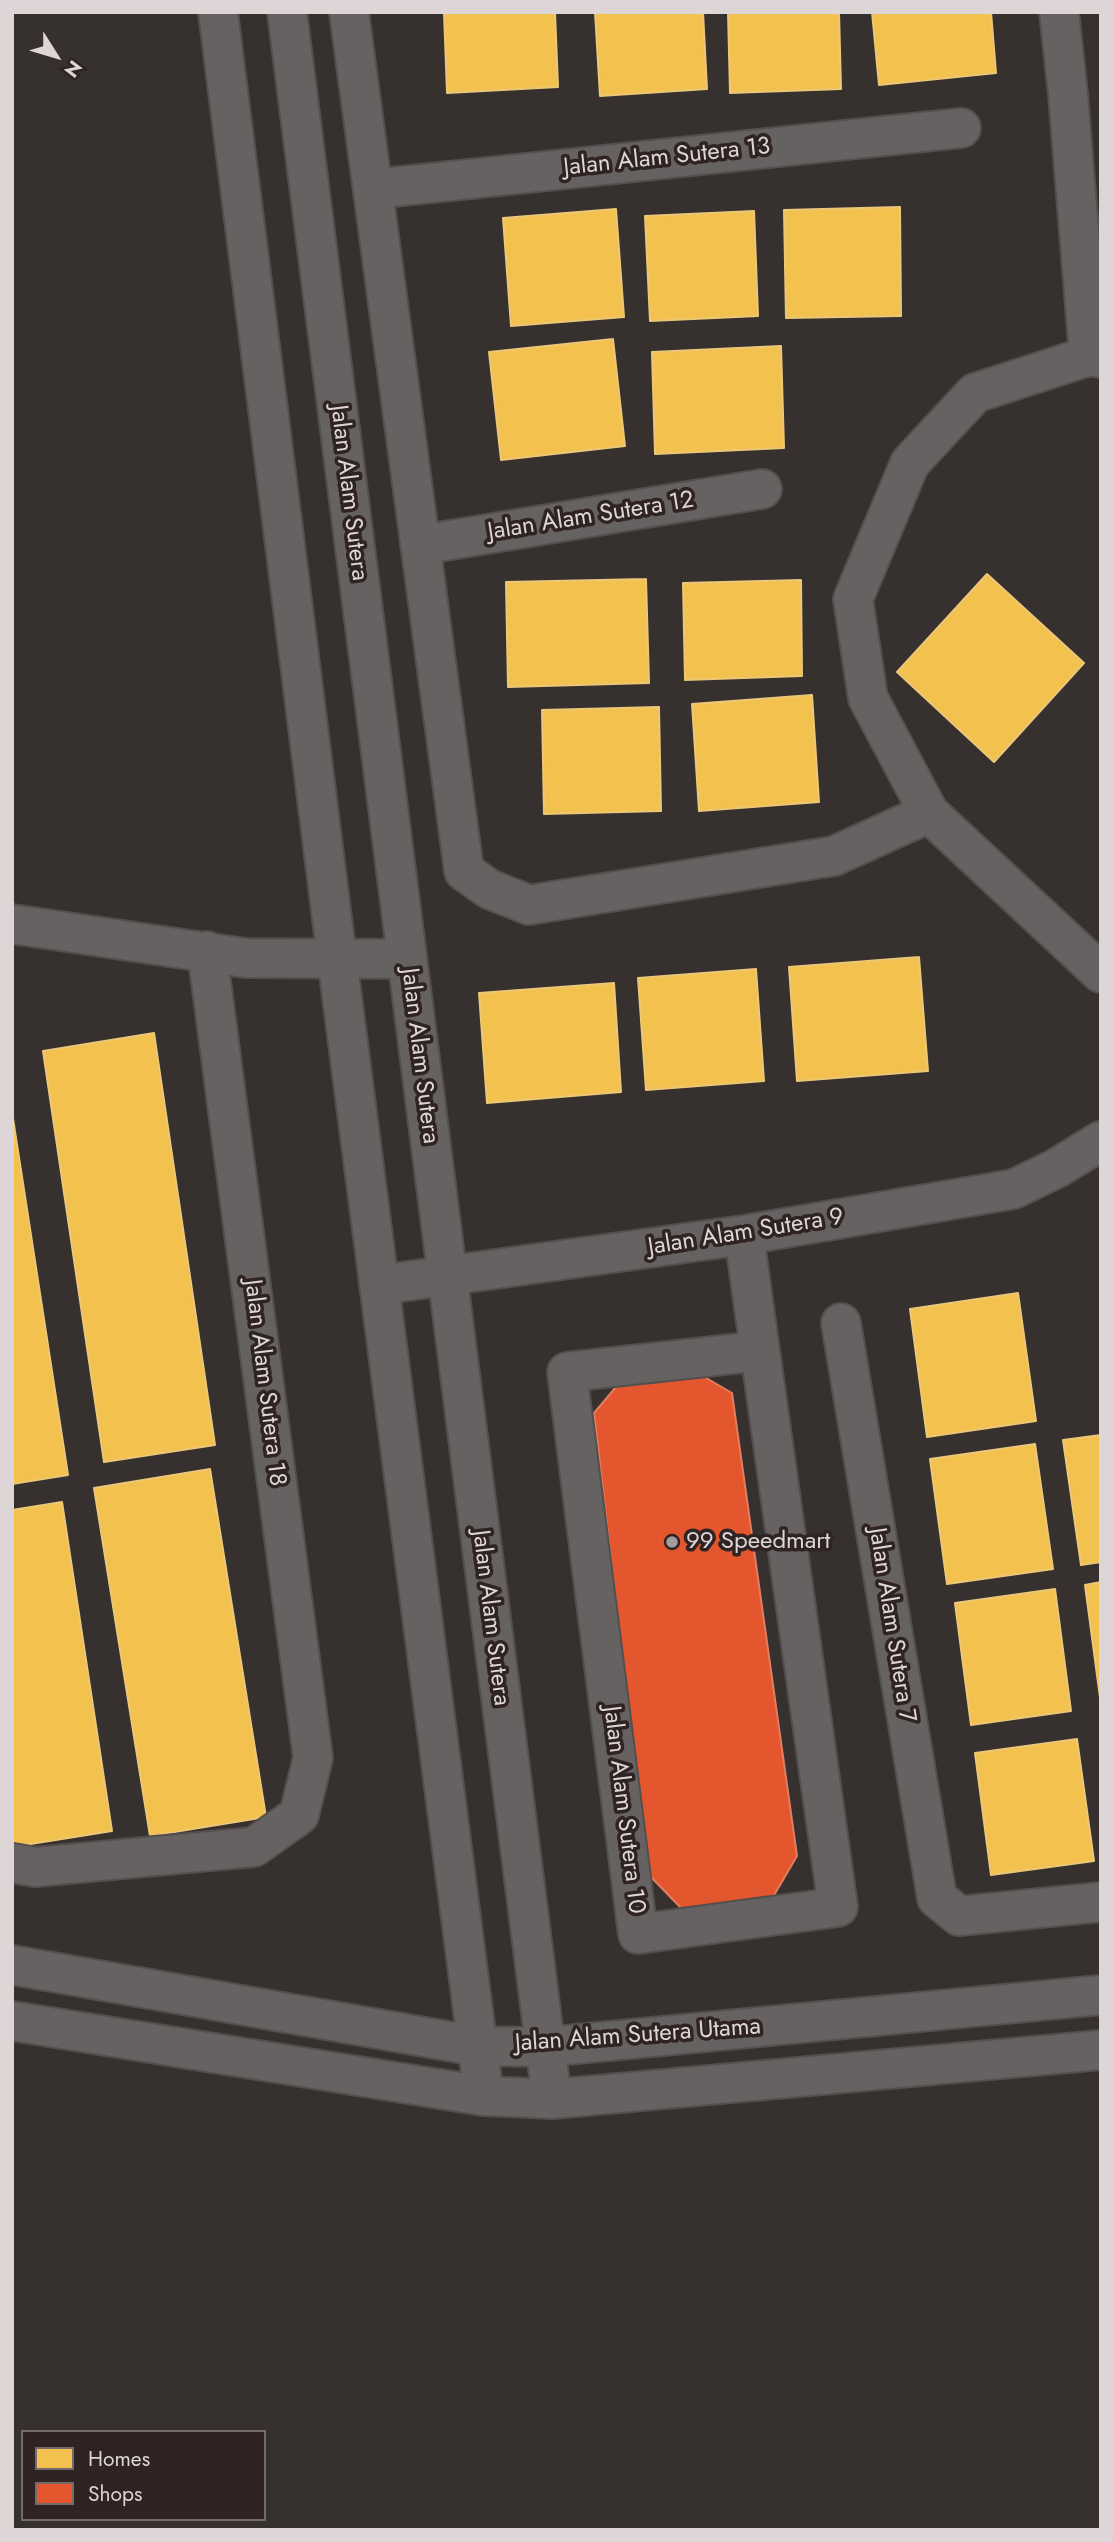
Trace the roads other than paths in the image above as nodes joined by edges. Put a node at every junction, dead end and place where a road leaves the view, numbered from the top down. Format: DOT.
graph roads {
  1 [pos="218,12"];
  2 [pos="287,12"];
  3 [pos="349,12"];
  4 [pos="1059,12"];
  5 [pos="961,128"];
  6 [pos="373,189"];
  7 [pos="1095,357"];
  8 [pos="762,489"];
  9 [pos="420,545"];
  10 [pos="929,813"];
  11 [pos="12,925"];
  12 [pos="207,951"];
  13 [pos="337,958"];
  14 [pos="408,959"];
  15 [pos="1101,973"];
  16 [pos="1101,1141"];
  17 [pos="744,1235"];
  18 [pos="446,1277"];
  19 [pos="379,1285"];
  20 [pos="841,1323"];
  21 [pos="760,1351"];
  22 [pos="12,1863"];
  23 [pos="1101,1902"];
  24 [pos="12,1965"];
  25 [pos="1101,1995"];
  26 [pos="12,2021"];
  27 [pos="476,2046"];
  28 [pos="545,2047"];
  29 [pos="1101,2050"];
  30 [pos="484,2096"];
  31 [pos="552,2099"];
  1 -- 13 [label="street"];
  2 -- 14 [label="street, Jalan Alam Sutera"];
  3 -- 6 [label="street"];
  4 -- 7 [label="street"];
  5 -- 6 [label="street, Jalan Alam Sutera 13"];
  6 -- 9 [label="street"];
  7 -- 10 [label="street"];
  8 -- 9 [label="street, Jalan Alam Sutera 12"];
  9 -- 10 [label="street"];
  10 -- 15 [label="street"];
  11 -- 12 [label="street"];
  12 -- 13 [label="street"];
  12 -- 22 [label="street, Jalan Alam Sutera 18"];
  13 -- 14 [label="street"];
  13 -- 19 [label="street"];
  14 -- 18 [label="street, Jalan Alam Sutera"];
  16 -- 17 [label="street, Jalan Alam Sutera 9"];
  17 -- 18 [label="street, Jalan Alam Sutera 9"];
  17 -- 21 [label="street, Jalan Alam Sutera 10"];
  18 -- 19 [label="street, Jalan Alam Sutera 9"];
  18 -- 28 [label="street, Jalan Alam Sutera"];
  19 -- 27 [label="street"];
  20 -- 23 [label="street, Jalan Alam Sutera 7"];
  21 -- 21 [label="street, Jalan Alam Sutera 10"];
  24 -- 27 [label="street, Jalan Alam Sutera Utama"];
  25 -- 28 [label="street, Jalan Alam Sutera Utama"];
  26 -- 30 [label="street"];
  27 -- 28 [label="street, Jalan Alam Sutera Utama"];
  27 -- 30 [label="street"];
  28 -- 31 [label="street, Jalan Alam Sutera"];
  29 -- 31 [label="street"];
  30 -- 31 [label="street"];
}
